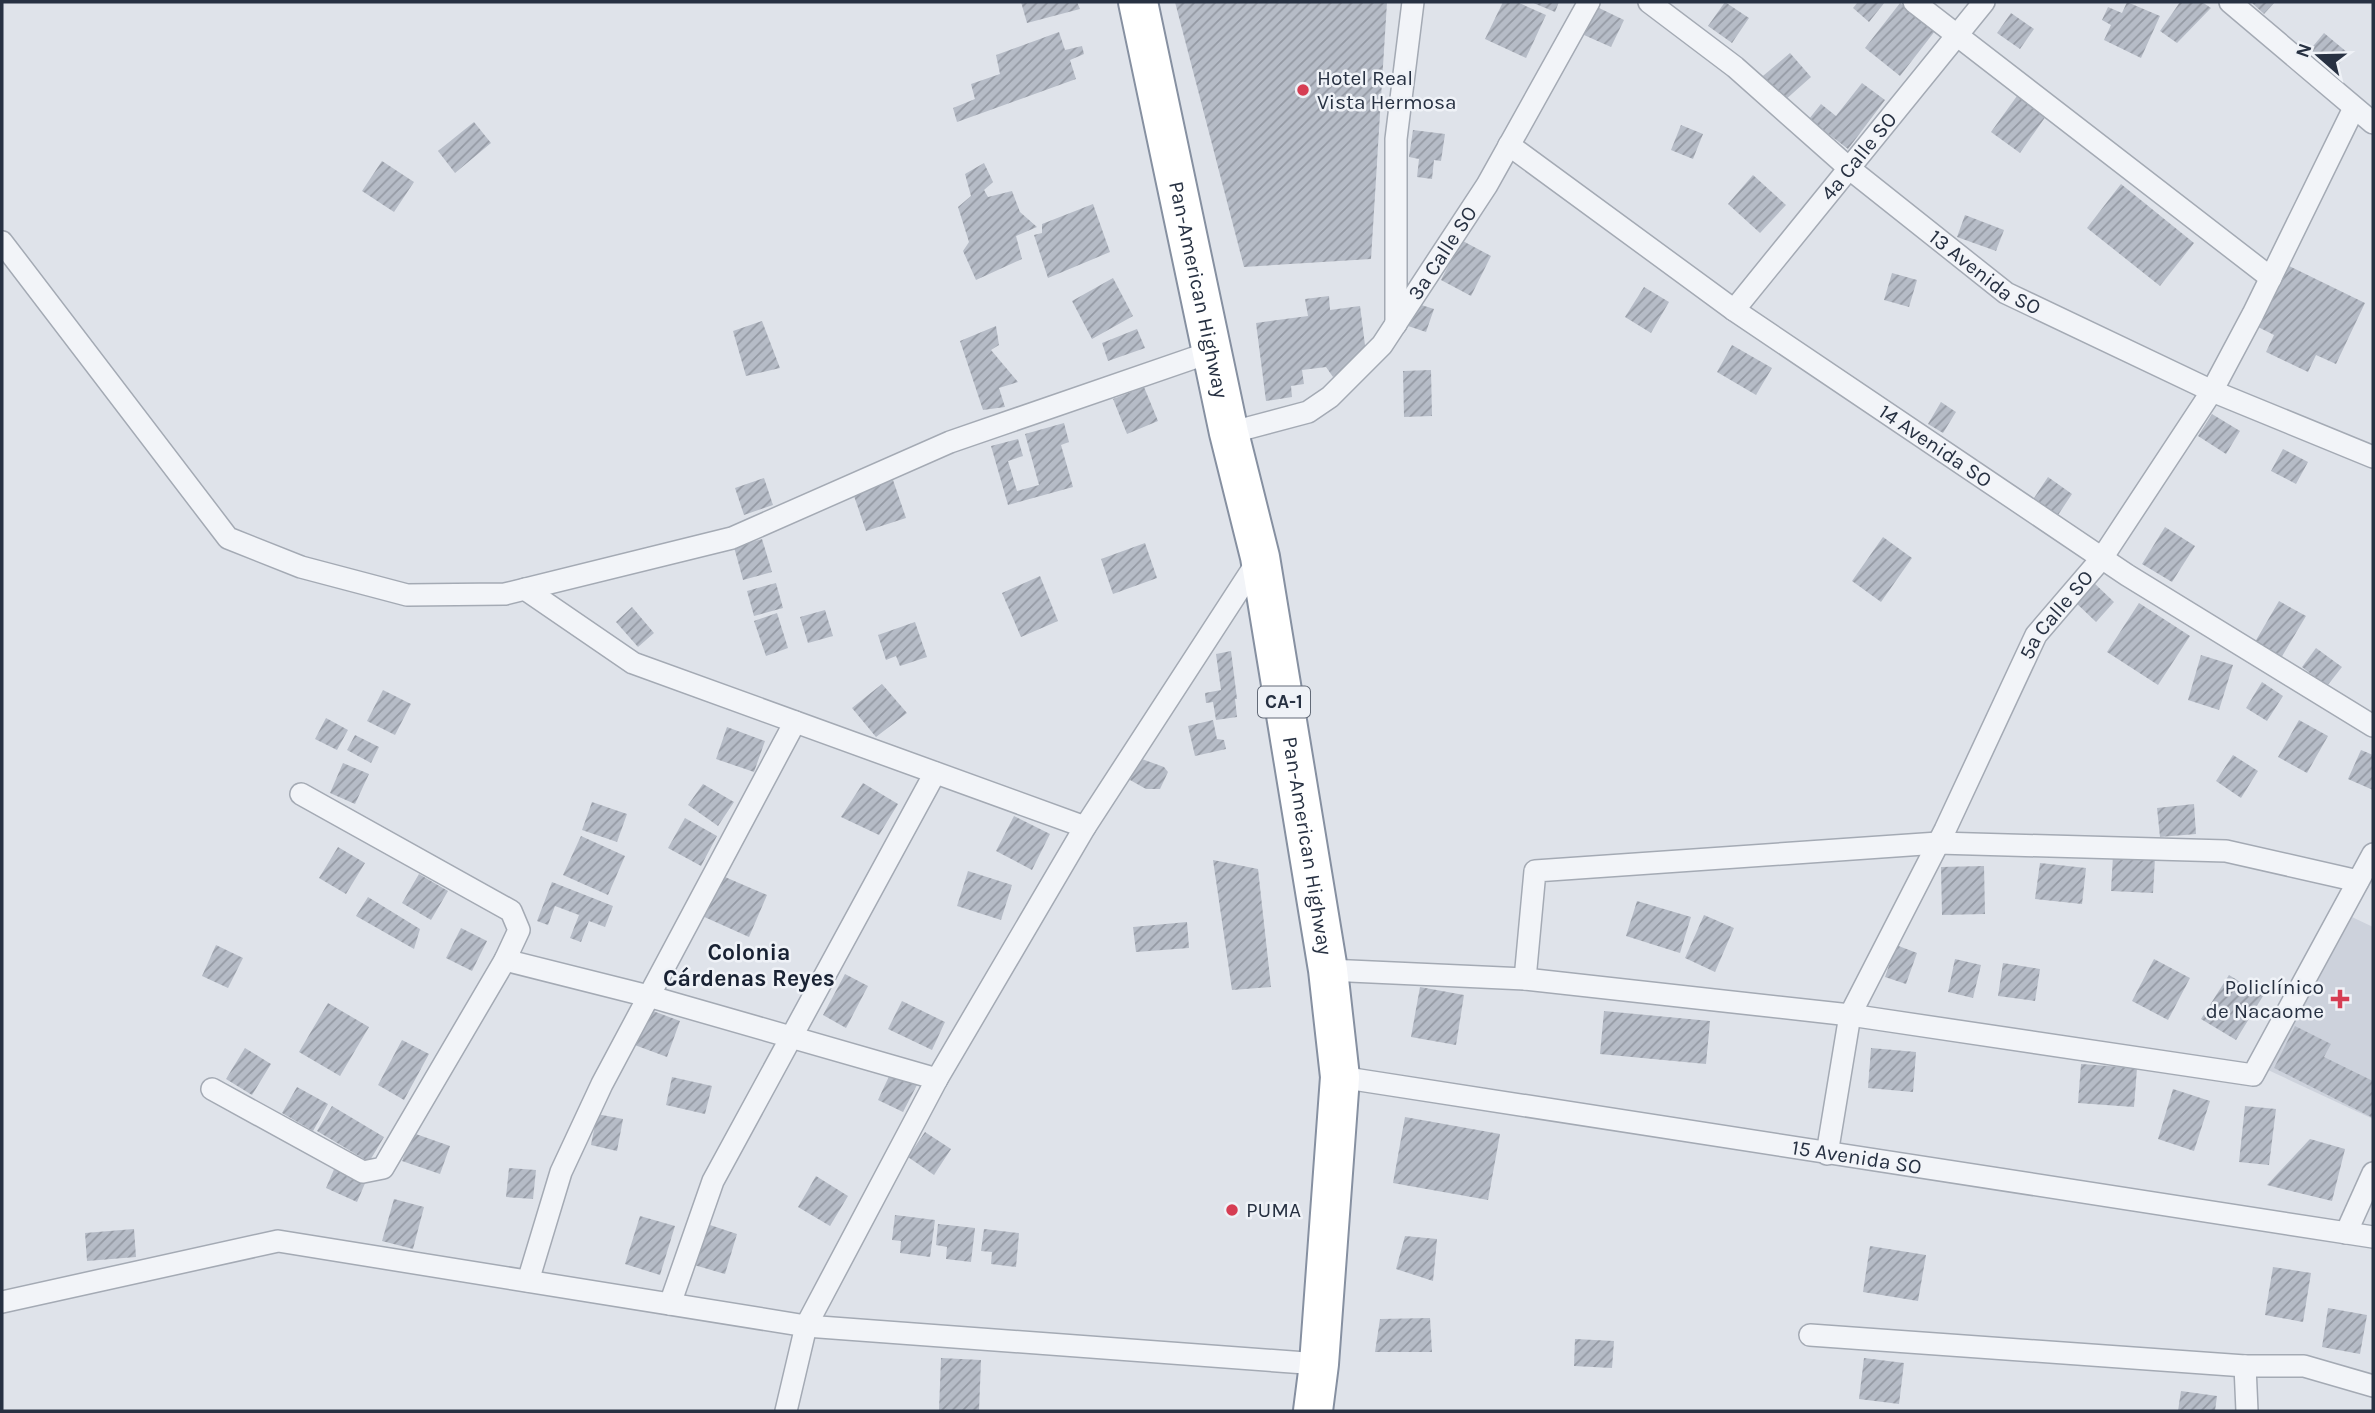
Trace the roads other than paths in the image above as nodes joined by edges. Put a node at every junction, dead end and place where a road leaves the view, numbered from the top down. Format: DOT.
graph roads {
  1 [pos="1138,2"];
  2 [pos="1413,2"];
  3 [pos="1589,2"];
  4 [pos="1649,2"];
  5 [pos="1914,2"];
  6 [pos="1984,2"];
  7 [pos="2230,2"];
  8 [pos="1956,36"];
  9 [pos="2354,108"];
  10 [pos="2373,123"];
  11 [pos="1509,145"];
  12 [pos="1850,169"];
  13 [pos="2,242"];
  14 [pos="2271,278"];
  15 [pos="1734,310"];
  16 [pos="1396,324"];
  17 [pos="1211,352"];
  18 [pos="2212,391"];
  19 [pos="1229,433"];
  20 [pos="2373,457"];
  21 [pos="1260,557"];
  22 [pos="2102,558"];
  23 [pos="525,589"];
  24 [pos="795,722"];
  25 [pos="2373,726"];
  26 [pos="935,773"];
  27 [pos="301,794"];
  28 [pos="1085,827"];
  29 [pos="1938,843"];
  30 [pos="2373,854"];
  31 [pos="2358,881"];
  32 [pos="505,960"];
  33 [pos="1328,970"];
  34 [pos="1525,979"];
  35 [pos="648,996"];
  36 [pos="1850,1015"];
  37 [pos="790,1037"];
  38 [pos="1340,1077"];
  39 [pos="937,1079"];
  40 [pos="212,1089"];
  41 [pos="1827,1154"];
  42 [pos="2373,1173"];
  43 [pos="2346,1233"];
  44 [pos="2373,1237"];
  45 [pos="528,1282"];
  46 [pos="2,1302"];
  47 [pos="670,1304"];
  48 [pos="806,1326"];
  49 [pos="1810,1335"];
  50 [pos="1319,1364"];
  51 [pos="2245,1366"];
  52 [pos="2373,1386"];
  53 [pos="786,1411"];
  54 [pos="1313,1411"];
  55 [pos="2247,1411"];
  1 -- 17 [label="highway, Pan-American Highway / CA-1"];
  2 -- 16 [label="street"];
  3 -- 11 [label="street, 3a Calle SO"];
  4 -- 12 [label="street, 13 Avenida SO"];
  5 -- 8 [label="street"];
  6 -- 8 [label="street, 4a Calle SO"];
  7 -- 9 [label="street"];
  8 -- 12 [label="street, 4a Calle SO"];
  8 -- 14 [label="street"];
  9 -- 10 [label="street"];
  9 -- 14 [label="street, 5a Calle SO"];
  11 -- 15 [label="street, 14 Avenida SO"];
  11 -- 16 [label="street, 3a Calle SO"];
  12 -- 15 [label="street, 4a Calle SO"];
  12 -- 18 [label="street, 13 Avenida SO"];
  13 -- 23 [label="street"];
  14 -- 18 [label="street, 5a Calle SO"];
  15 -- 22 [label="street, 14 Avenida SO"];
  16 -- 19 [label="street, 3a Calle SO"];
  17 -- 19 [label="highway, Pan-American Highway / CA-1"];
  17 -- 23 [label="street"];
  18 -- 20 [label="street, 13 Avenida SO"];
  18 -- 22 [label="street, 5a Calle SO"];
  19 -- 21 [label="highway, Pan-American Highway / CA-1"];
  21 -- 28 [label="street"];
  21 -- 33 [label="highway, Pan-American Highway / CA-1"];
  22 -- 25 [label="street, 14 Avenida SO"];
  22 -- 29 [label="street, 5a Calle SO"];
  23 -- 24 [label="street"];
  24 -- 26 [label="street"];
  24 -- 35 [label="street"];
  26 -- 28 [label="street"];
  26 -- 37 [label="street"];
  27 -- 32 [label="street"];
  28 -- 39 [label="street"];
  29 -- 31 [label="street"];
  29 -- 34 [label="street"];
  29 -- 36 [label="street, 5a Calle SO"];
  30 -- 31 [label="street"];
  31 -- 36 [label="street"];
  32 -- 35 [label="street"];
  32 -- 40 [label="street"];
  33 -- 34 [label="street"];
  33 -- 38 [label="highway, Pan-American Highway / CA-1"];
  34 -- 36 [label="street"];
  35 -- 37 [label="street"];
  35 -- 45 [label="street"];
  36 -- 41 [label="street, 5a Calle SO"];
  37 -- 39 [label="street"];
  37 -- 47 [label="street"];
  38 -- 41 [label="street, 15 Avenida SO"];
  38 -- 50 [label="highway, Pan-American Highway / CA-1"];
  39 -- 48 [label="street"];
  41 -- 43 [label="street, 15 Avenida SO"];
  42 -- 43 [label="street"];
  43 -- 44 [label="street, 15 Avenida SO"];
  45 -- 46 [label="street"];
  45 -- 47 [label="street"];
  47 -- 48 [label="street"];
  48 -- 50 [label="street"];
  48 -- 53 [label="street"];
  49 -- 51 [label="street"];
  50 -- 54 [label="highway, Pan-American Highway / CA-1"];
  51 -- 52 [label="street"];
  51 -- 55 [label="street"];
}
